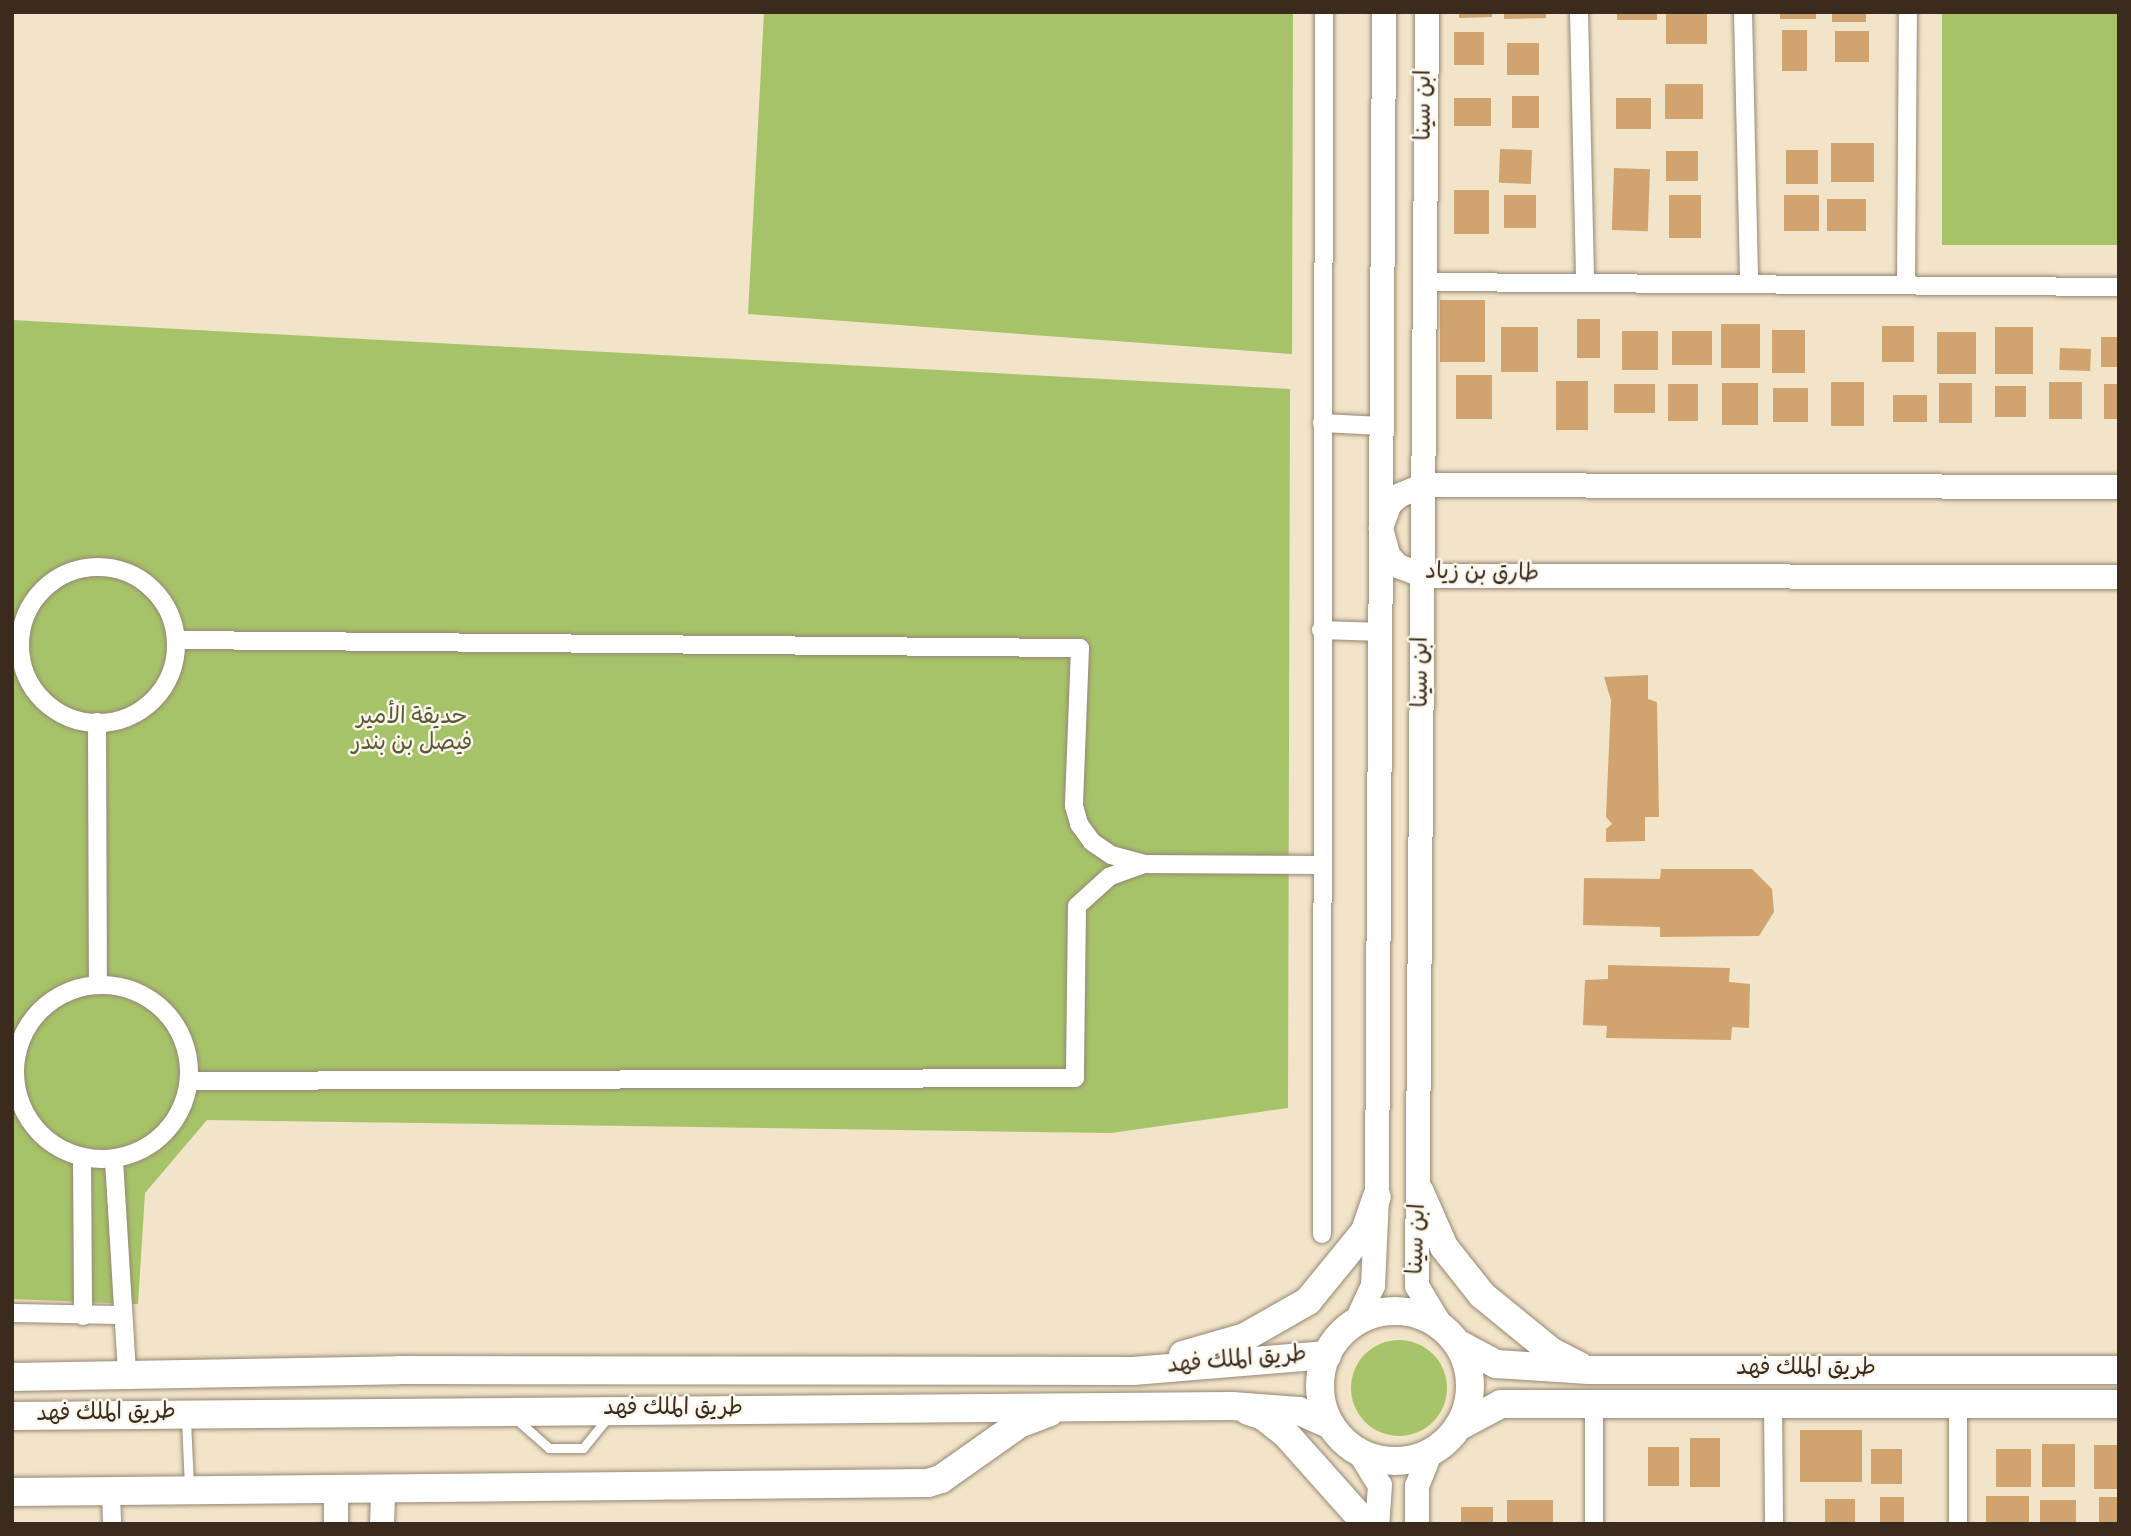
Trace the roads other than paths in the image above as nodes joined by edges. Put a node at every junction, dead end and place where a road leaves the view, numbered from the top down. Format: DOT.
graph roads {
  1 [pos="1324,12"];
  2 [pos="1384,12"];
  3 [pos="1427,12"];
  4 [pos="1579,12"];
  5 [pos="1743,12"];
  6 [pos="1908,12"];
  7 [pos="1425,282"];
  8 [pos="1585,283"];
  9 [pos="1749,284"];
  10 [pos="1906,285"];
  11 [pos="2119,286"];
  12 [pos="1322,423"];
  13 [pos="1382,426"];
  14 [pos="1424,485"];
  15 [pos="2119,488"];
  16 [pos="1381,528"];
  17 [pos="1424,576"];
  18 [pos="2119,577"];
  19 [pos="1321,630"];
  20 [pos="1381,632"];
  21 [pos="176,640"];
  22 [pos="97,722"];
  23 [pos="1144,864"];
  24 [pos="1319,865"];
  25 [pos="98,985"];
  26 [pos="190,1082"];
  27 [pos="82,1158"];
  28 [pos="114,1160"];
  29 [pos="1420,1192"];
  30 [pos="1377,1197"];
  31 [pos="1322,1234"];
  32 [pos="12,1313"];
  33 [pos="121,1315"];
  34 [pos="83,1316"];
  35 [pos="1356,1322"];
  36 [pos="1449,1334"];
  37 [pos="1327,1354"];
  38 [pos="1589,1370"];
  39 [pos="2119,1370"];
  40 [pos="1133,1371"];
  41 [pos="127,1375"];
  42 [pos="12,1377"];
  43 [pos="1773,1403"];
  44 [pos="1958,1403"];
  45 [pos="1594,1404"];
  46 [pos="2119,1404"];
  47 [pos="1232,1406"];
  48 [pos="1071,1407"];
  49 [pos="613,1410"];
  50 [pos="507,1411"];
  51 [pos="186,1413"];
  52 [pos="12,1416"];
  53 [pos="1330,1425"];
  54 [pos="1458,1427"];
  55 [pos="1359,1452"];
  56 [pos="1431,1452"];
  57 [pos="383,1490"];
  58 [pos="336,1491"];
  59 [pos="12,1492"];
  60 [pos="111,1492"];
  61 [pos="190,1492"];
  62 [pos="111,1524"];
  63 [pos="336,1524"];
  64 [pos="382,1524"];
  65 [pos="1366,1524"];
  66 [pos="1377,1524"];
  67 [pos="1417,1524"];
  68 [pos="1594,1524"];
  69 [pos="1774,1524"];
  70 [pos="1958,1524"];
  1 -- 12 [label="street"];
  2 -- 13 [label="street, ابن سينا"];
  3 -- 7 [label="street, ابن سينا"];
  4 -- 8 [label="street"];
  5 -- 9 [label="street"];
  6 -- 10 [label="street"];
  7 -- 8 [label="street"];
  7 -- 14 [label="street, ابن سينا"];
  8 -- 9 [label="street"];
  9 -- 10 [label="street"];
  10 -- 11 [label="street"];
  12 -- 13 [label="street"];
  12 -- 19 [label="street"];
  13 -- 16 [label="street, ابن سينا"];
  14 -- 15 [label="street"];
  14 -- 16 [label="street"];
  14 -- 17 [label="street, ابن سينا"];
  16 -- 17 [label="street, طارق بن زياد"];
  16 -- 20 [label="street, ابن سينا"];
  17 -- 18 [label="street, طارق بن زياد"];
  17 -- 29 [label="street, ابن سينا"];
  19 -- 20 [label="street"];
  19 -- 24 [label="street"];
  20 -- 30 [label="street, ابن سينا"];
  21 -- 22 [label="street"];
  21 -- 22 [label="street"];
  21 -- 23 [label="street"];
  22 -- 25 [label="street"];
  23 -- 24 [label="street"];
  23 -- 26 [label="street"];
  24 -- 31 [label="street"];
  25 -- 26 [label="street"];
  25 -- 27 [label="street"];
  26 -- 28 [label="street"];
  27 -- 28 [label="street"];
  27 -- 34 [label="street"];
  28 -- 33 [label="street"];
  29 -- 36 [label="street, ابن سينا"];
  29 -- 38 [label="main road"];
  30 -- 35 [label="street, ابن سينا"];
  30 -- 40 [label="main road"];
  32 -- 34 [label="street"];
  33 -- 34 [label="street"];
  33 -- 41 [label="street"];
  35 -- 36 [label="main road"];
  35 -- 37 [label="main road"];
  36 -- 38 [label="main road, طريق الملك فهد"];
  36 -- 54 [label="main road"];
  37 -- 40 [label="main road, طريق الملك فهد"];
  37 -- 53 [label="main road"];
  38 -- 39 [label="main road, طريق الملك فهد"];
  40 -- 41 [label="main road, طريق الملك فهد"];
  41 -- 42 [label="main road, طريق الملك فهد"];
  43 -- 44 [label="main road, طريق الملك فهد"];
  43 -- 45 [label="main road, طريق الملك فهد"];
  43 -- 69 [label="street"];
  44 -- 46 [label="main road, طريق الملك فهد"];
  44 -- 70 [label="street"];
  45 -- 54 [label="main road, طريق الملك فهد"];
  45 -- 68 [label="street"];
  47 -- 48 [label="main road, طريق الملك فهد"];
  47 -- 53 [label="main road, طريق الملك فهد"];
  47 -- 65 [label="main road"];
  48 -- 49 [label="main road, طريق الملك فهد"];
  48 -- 57 [label="main road"];
  49 -- 50 [label="main road, طريق الملك فهد"];
  49 -- 50 [label="lane"];
  50 -- 51 [label="main road, طريق الملك فهد"];
  51 -- 52 [label="main road, طريق الملك فهد"];
  51 -- 61 [label="lane"];
  53 -- 55 [label="main road"];
  54 -- 56 [label="main road"];
  55 -- 56 [label="main road"];
  55 -- 66 [label="street"];
  56 -- 67 [label="street"];
  57 -- 58 [label="main road"];
  57 -- 64 [label="street"];
  58 -- 61 [label="main road"];
  58 -- 63 [label="street"];
  59 -- 60 [label="main road"];
  60 -- 61 [label="main road"];
  60 -- 62 [label="street"];
}
